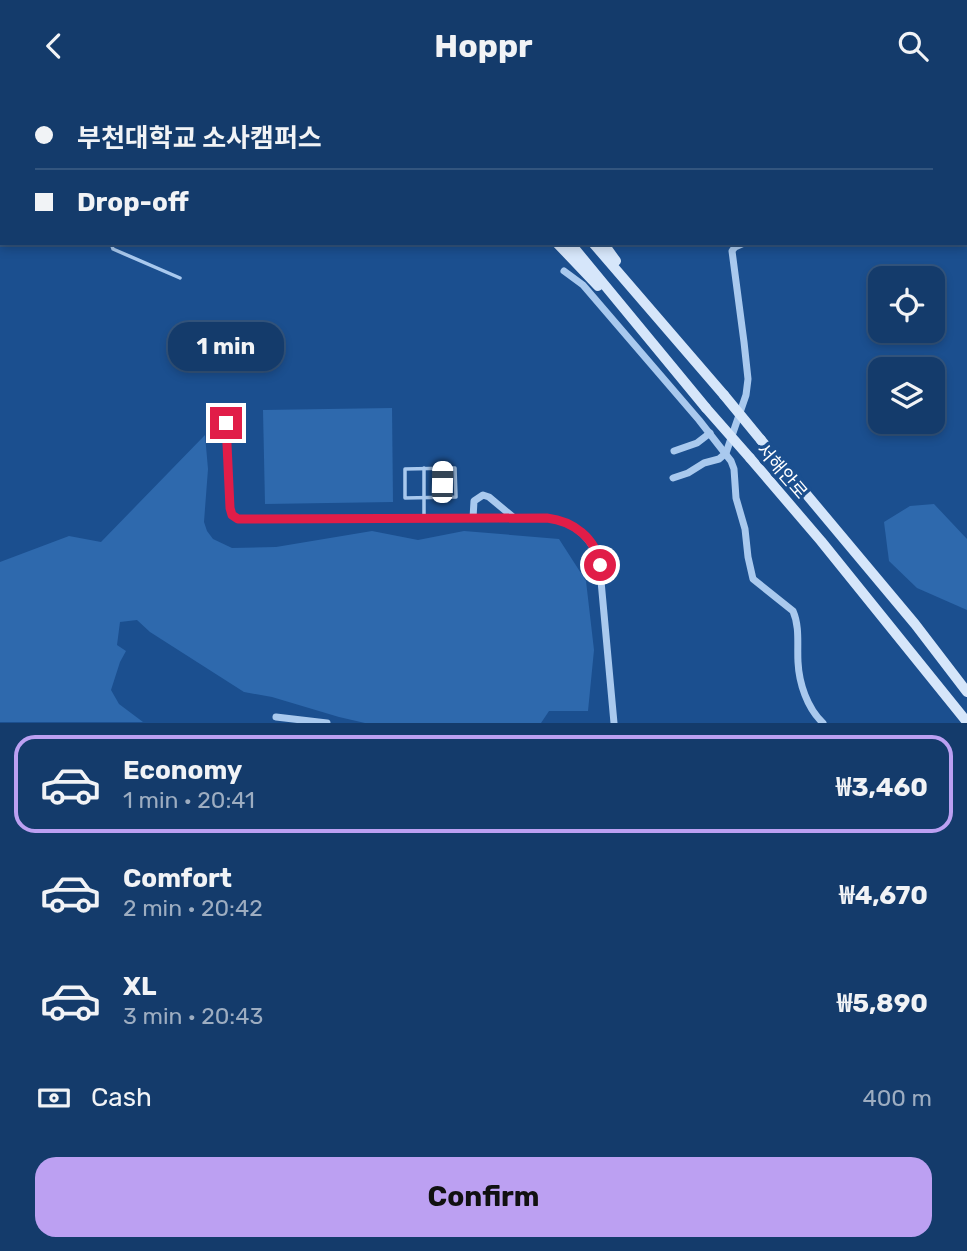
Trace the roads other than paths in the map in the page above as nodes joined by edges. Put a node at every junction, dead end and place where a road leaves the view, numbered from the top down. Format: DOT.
graph roads {
  1 [pos="112,245"];
  2 [pos="559,245"];
  3 [pos="572,245"];
  4 [pos="595,245"];
  5 [pos="604,245"];
  6 [pos="740,245"];
  7 [pos="564,271"];
  8 [pos="180,278"];
  9 [pos="650,310"];
  10 [pos="636,323"];
  11 [pos="226,423"];
  12 [pos="710,433"];
  13 [pos="674,450"];
  14 [pos="726,453"];
  15 [pos="424,468"];
  16 [pos="443,468"];
  17 [pos="673,478"];
  18 [pos="424,497"];
  19 [pos="442,497"];
  20 [pos="424,518"];
  21 [pos="473,518"];
  22 [pos="514,518"];
  23 [pos="967,692"];
  24 [pos="276,717"];
  25 [pos="967,722"];
  26 [pos="327,723"];
  27 [pos="614,723"];
  28 [pos="823,723"];
  1 -- 8 [label="lane"];
  2 -- 10 [label="main road"];
  3 -- 10 [label="main road, 서해안로"];
  4 -- 9 [label="main road, 서해안로"];
  5 -- 9 [label="main road"];
  6 -- 14 [label="street"];
  7 -- 12 [label="street"];
  9 -- 23 [label="main road, 서해안로, bridge"];
  10 -- 25 [label="main road, 서해안로, bridge"];
  11 -- 20 [label="street"];
  12 -- 13 [label="street"];
  12 -- 14 [label="street"];
  14 -- 17 [label="street"];
  14 -- 28 [label="street"];
  15 -- 16 [label="lane"];
  15 -- 18 [label="lane"];
  15 -- 18 [label="lane"];
  16 -- 19 [label="lane"];
  16 -- 19 [label="lane"];
  18 -- 19 [label="lane"];
  18 -- 20 [label="lane"];
  20 -- 21 [label="street"];
  21 -- 22 [label="street"];
  21 -- 22 [label="street"];
  22 -- 27 [label="street"];
  24 -- 26 [label="street"];
}
